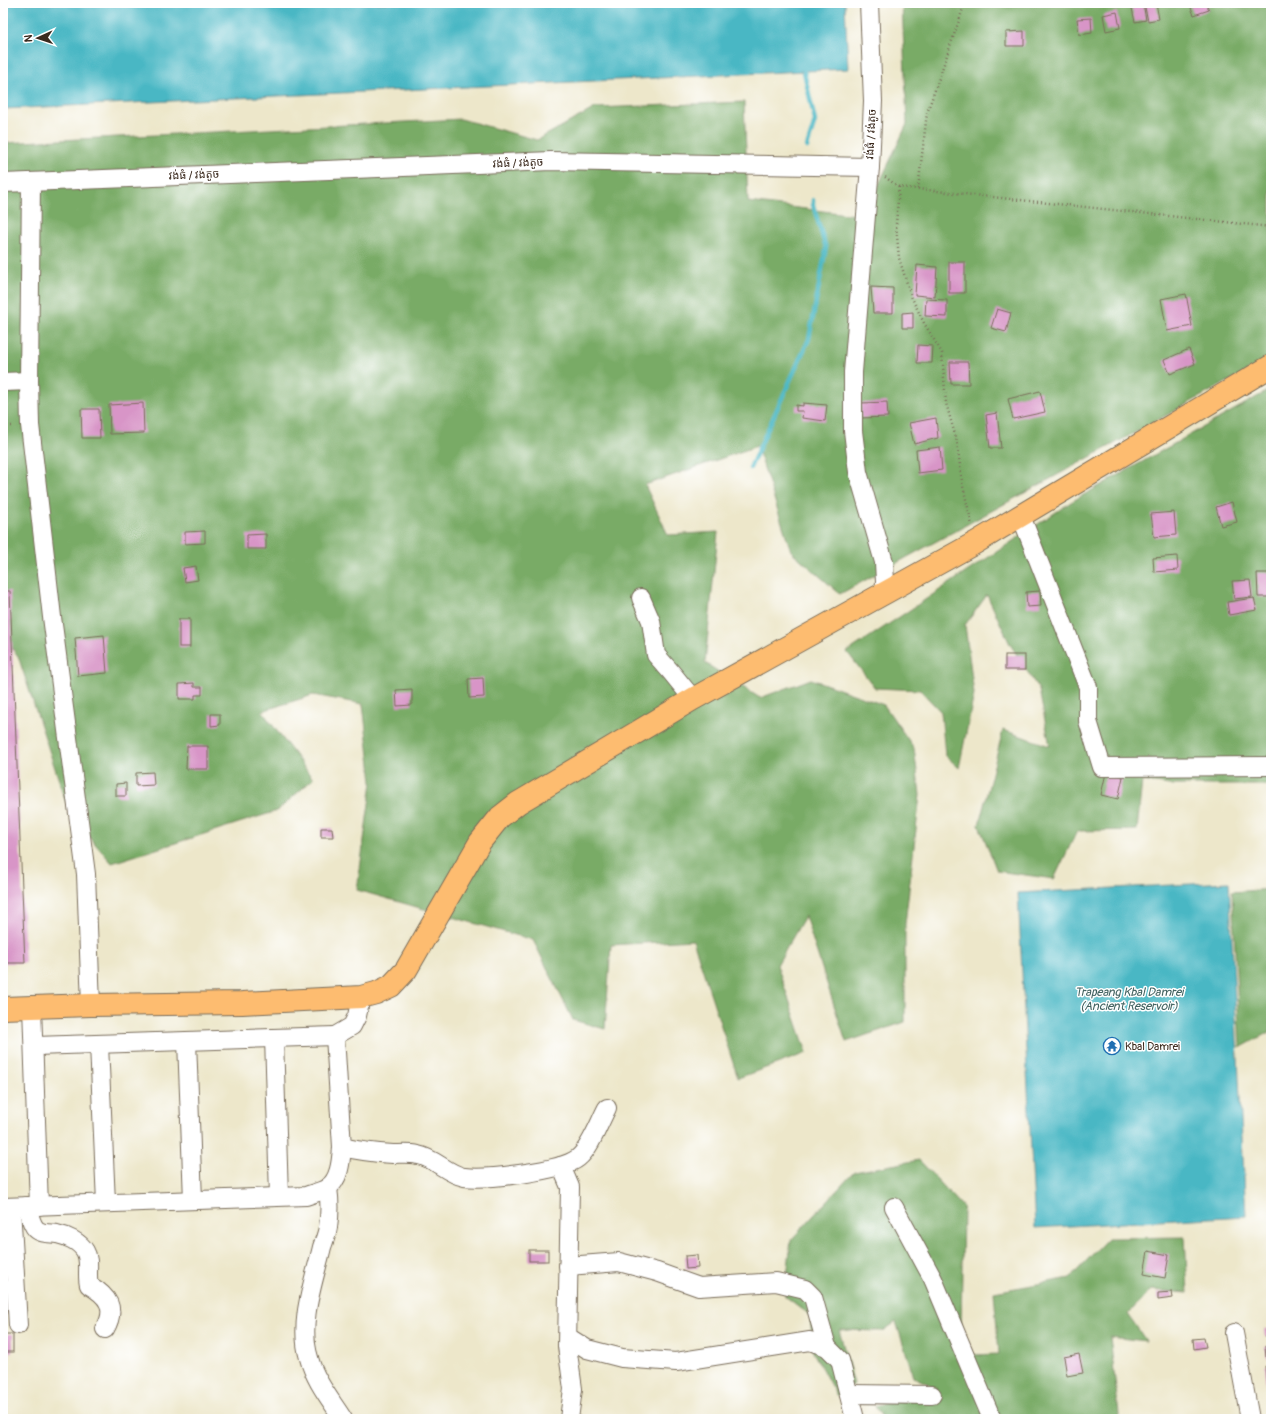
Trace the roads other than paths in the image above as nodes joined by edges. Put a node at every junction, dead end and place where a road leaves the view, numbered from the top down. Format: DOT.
graph roads {
  1 [pos="869,3"];
  2 [pos="870,167"];
  3 [pos="31,182"];
  4 [pos="3,183"];
  5 [pos="1271,366"];
  6 [pos="3,382"];
  7 [pos="29,382"];
  8 [pos="1021,516"];
  9 [pos="884,593"];
  10 [pos="641,598"];
  11 [pos="693,700"];
  12 [pos="1271,766"];
  13 [pos="361,997"];
  14 [pos="91,1005"];
  15 [pos="32,1007"];
  16 [pos="3,1008"];
  17 [pos="335,1036"];
  18 [pos="274,1038"];
  19 [pos="187,1041"];
  20 [pos="100,1044"];
  21 [pos="35,1046"];
  22 [pos="607,1108"];
  23 [pos="342,1147"];
  24 [pos="561,1166"];
  25 [pos="328,1188"];
  26 [pos="279,1196"];
  27 [pos="193,1200"];
  28 [pos="106,1203"];
  29 [pos="20,1206"];
  30 [pos="894,1207"];
  31 [pos="568,1266"];
  32 [pos="18,1325"];
  33 [pos="105,1329"];
  34 [pos="1234,1333"];
  35 [pos="568,1337"];
  36 [pos="827,1347"];
  37 [pos="849,1394"];
  38 [pos="932,1395"];
  39 [pos="343,1419"];
  40 [pos="569,1419"];
  41 [pos="855,1419"];
  42 [pos="992,1419"];
  43 [pos="1250,1419"];
  1 -- 2 [label="street, វង់ធំ / វង់តូច"];
  2 -- 3 [label="street, វង់ធំ / វង់តូច"];
  2 -- 9 [label="street"];
  3 -- 4 [label="street, វង់ធំ / វង់តូច"];
  3 -- 7 [label="street"];
  5 -- 8 [label="main road"];
  6 -- 7 [label="street"];
  7 -- 14 [label="street"];
  8 -- 9 [label="main road"];
  8 -- 12 [label="street"];
  9 -- 11 [label="main road"];
  10 -- 11 [label="street"];
  11 -- 13 [label="main road"];
  13 -- 14 [label="main road"];
  13 -- 17 [label="street"];
  14 -- 15 [label="main road"];
  15 -- 16 [label="main road"];
  15 -- 21 [label="street"];
  17 -- 18 [label="street"];
  17 -- 23 [label="street"];
  18 -- 19 [label="street"];
  18 -- 26 [label="street"];
  19 -- 20 [label="street"];
  19 -- 27 [label="street"];
  20 -- 21 [label="street"];
  20 -- 28 [label="street"];
  21 -- 29 [label="street"];
  22 -- 24 [label="street"];
  23 -- 24 [label="street"];
  23 -- 25 [label="street"];
  24 -- 31 [label="street"];
  25 -- 26 [label="street"];
  25 -- 39 [label="street"];
  26 -- 27 [label="street"];
  27 -- 28 [label="street"];
  28 -- 29 [label="street"];
  29 -- 32 [label="street"];
  29 -- 33 [label="street"];
  30 -- 42 [label="street"];
  31 -- 35 [label="street"];
  31 -- 36 [label="street"];
  34 -- 43 [label="street"];
  35 -- 36 [label="street"];
  35 -- 40 [label="street"];
  36 -- 37 [label="street"];
  37 -- 38 [label="street"];
  37 -- 41 [label="street"];
}
